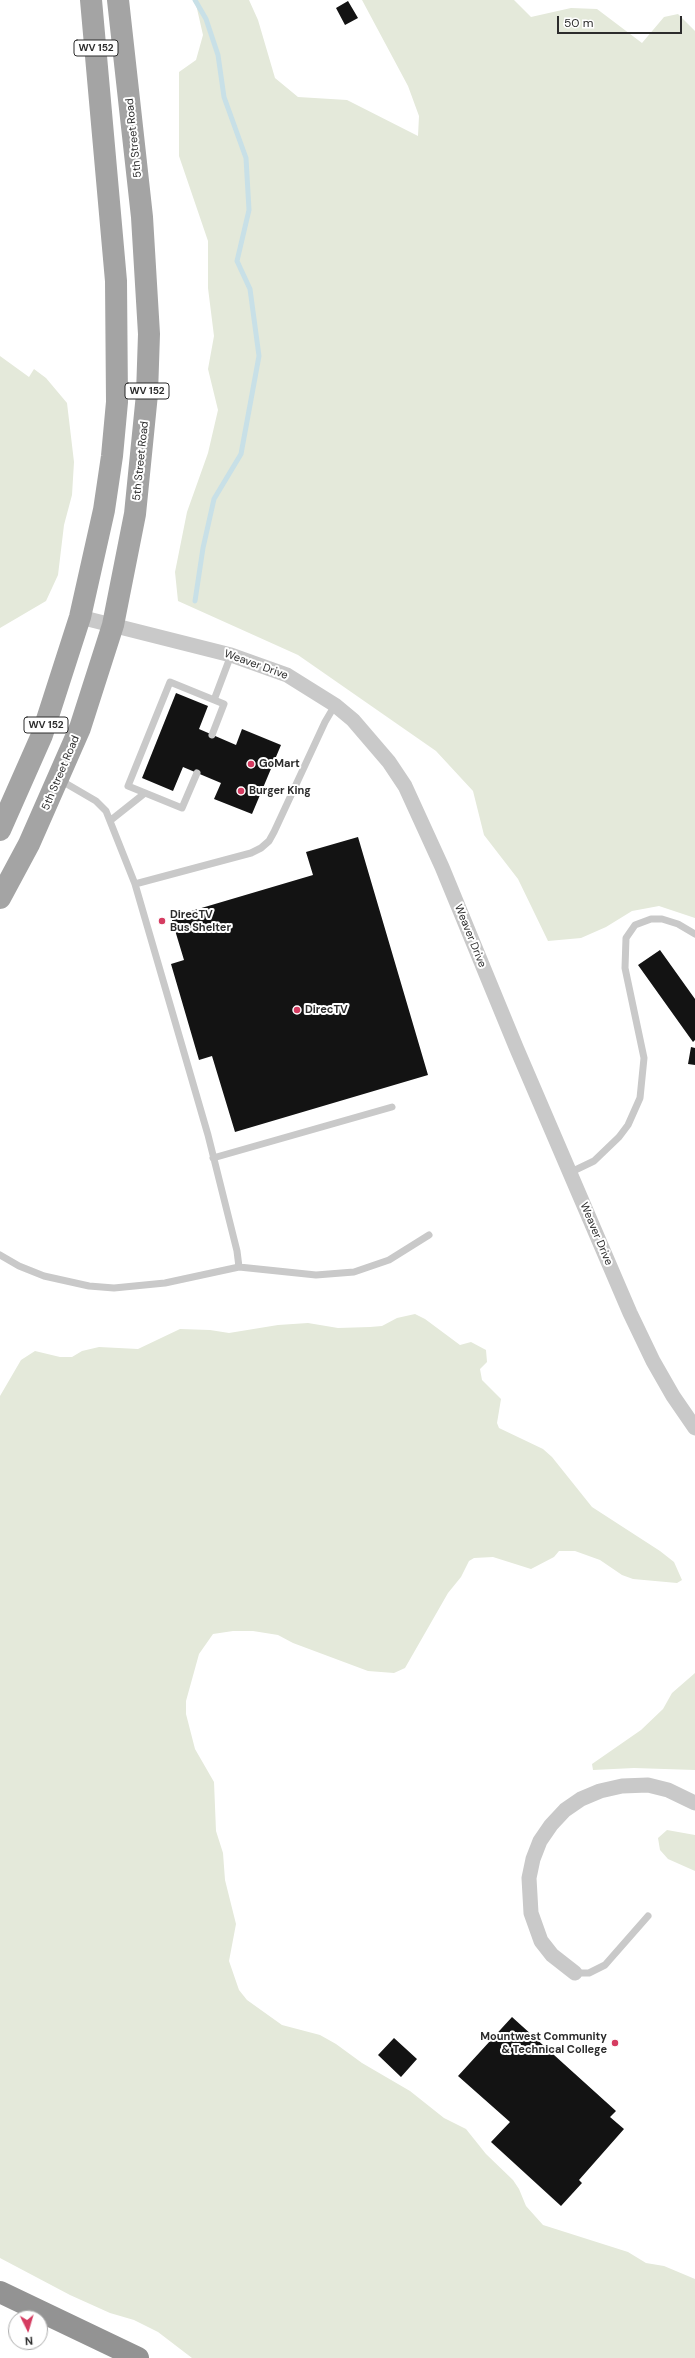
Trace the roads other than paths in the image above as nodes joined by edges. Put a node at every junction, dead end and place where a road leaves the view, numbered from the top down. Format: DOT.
graph roads {
  1 [pos="91,0"];
  2 [pos="118,0"];
  3 [pos="80,617"];
  4 [pos="113,624"];
  5 [pos="231,654"];
  6 [pos="214,700"];
  7 [pos="335,705"];
  8 [pos="212,735"];
  9 [pos="196,773"];
  10 [pos="59,780"];
  11 [pos="145,793"];
  12 [pos="111,820"];
  13 [pos="0,830"];
  14 [pos="135,884"];
  15 [pos="0,898"];
  16 [pos="695,934"];
  17 [pos="392,1107"];
  18 [pos="213,1158"];
  19 [pos="569,1173"];
  20 [pos="429,1235"];
  21 [pos="0,1255"];
  22 [pos="239,1267"];
  23 [pos="695,1428"];
  24 [pos="695,1803"];
  25 [pos="648,1916"];
  26 [pos="575,1973"];
  27 [pos="0,2292"];
  28 [pos="138,2358"];
  1 -- 3 [label="main road, WV 152"];
  2 -- 4 [label="main road, 5th Street Road / WV 152"];
  3 -- 4 [label="street, Weaver Drive"];
  3 -- 13 [label="main road, WV 152"];
  4 -- 5 [label="street, Weaver Drive"];
  4 -- 10 [label="main road, 5th Street Road / WV 152"];
  5 -- 6 [label="lane"];
  5 -- 7 [label="street, Weaver Drive"];
  6 -- 8 [label="lane"];
  6 -- 11 [label="lane"];
  7 -- 14 [label="lane"];
  7 -- 19 [label="street, Weaver Drive"];
  9 -- 11 [label="lane"];
  10 -- 12 [label="lane"];
  10 -- 15 [label="main road, 5th Street Road / WV 152"];
  11 -- 12 [label="lane"];
  12 -- 14 [label="lane"];
  14 -- 18 [label="lane"];
  16 -- 19 [label="lane"];
  17 -- 18 [label="lane"];
  18 -- 22 [label="lane"];
  19 -- 23 [label="street, Weaver Drive"];
  20 -- 22 [label="lane"];
  21 -- 22 [label="lane"];
  24 -- 26 [label="street"];
  25 -- 26 [label="lane"];
  27 -- 28 [label="highway"];
}
